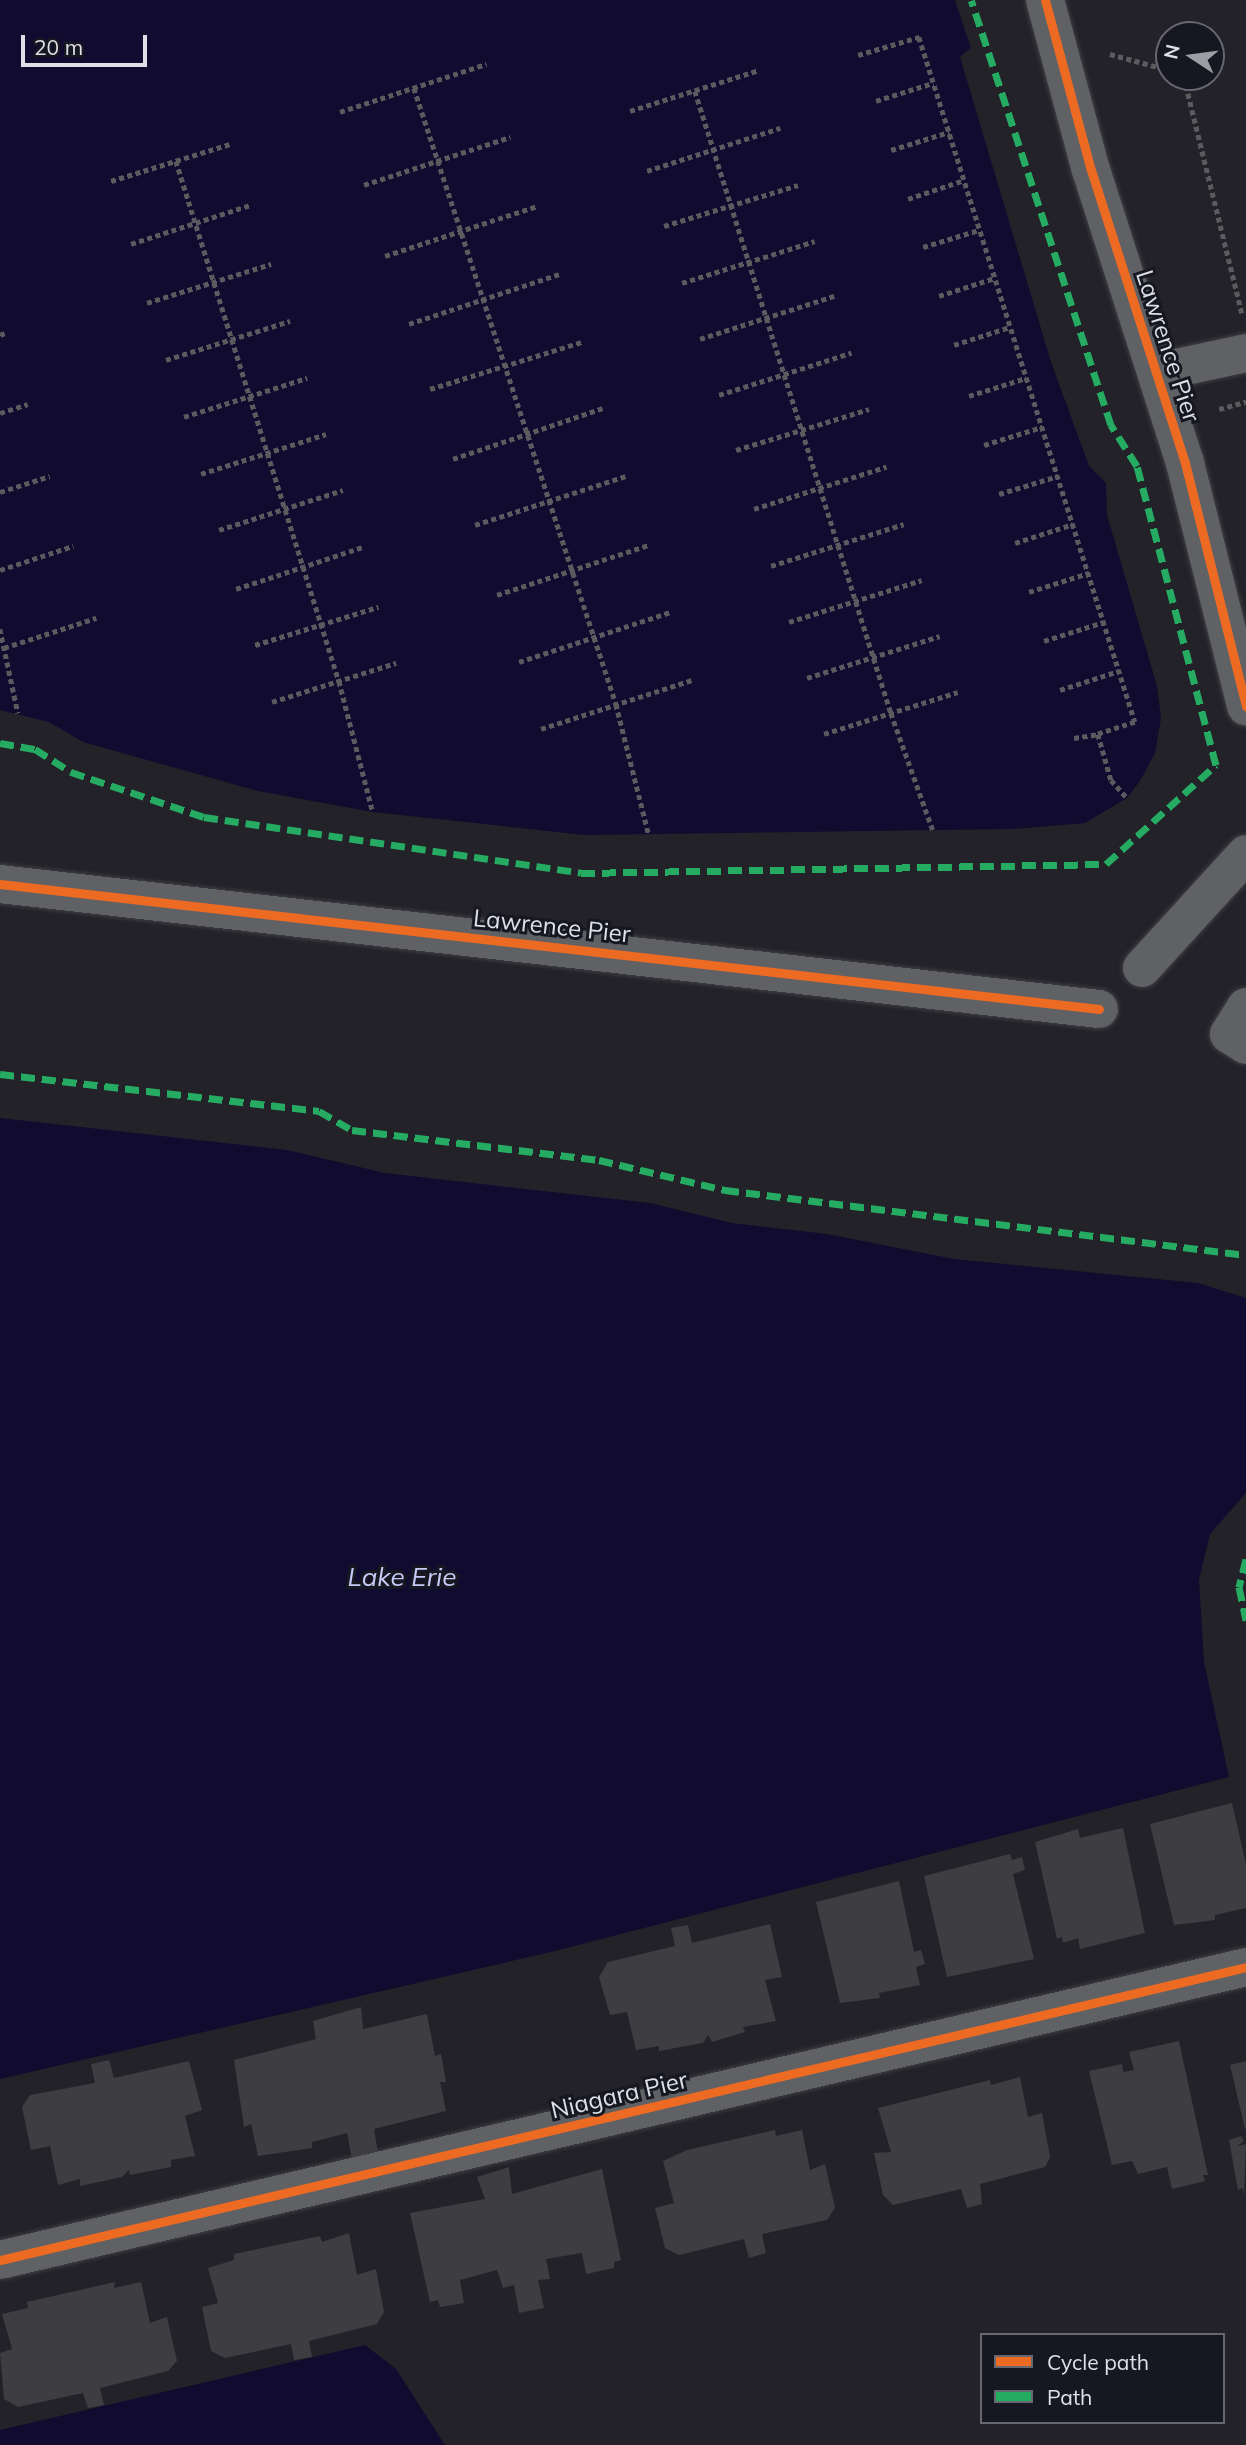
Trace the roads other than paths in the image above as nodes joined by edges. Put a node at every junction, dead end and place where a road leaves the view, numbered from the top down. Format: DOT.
graph roads {
  1 [pos="1045,0"];
  2 [pos="1246,353"];
  3 [pos="1158,372"];
  4 [pos="1246,706"];
  5 [pos="1246,854"];
  6 [pos="0,884"];
  7 [pos="1142,968"];
  8 [pos="1246,1007"];
  9 [pos="1099,1009"];
  10 [pos="1246,1045"];
  11 [pos="1246,1967"];
  12 [pos="0,2260"];
  1 -- 3 [label="street, Lawrence Pier"];
  2 -- 3 [label="street"];
  3 -- 4 [label="street, Lawrence Pier"];
  5 -- 7 [label="street"];
  6 -- 9 [label="street, Lawrence Pier"];
  8 -- 10 [label="street"];
  11 -- 12 [label="street, Niagara Pier"];
}
